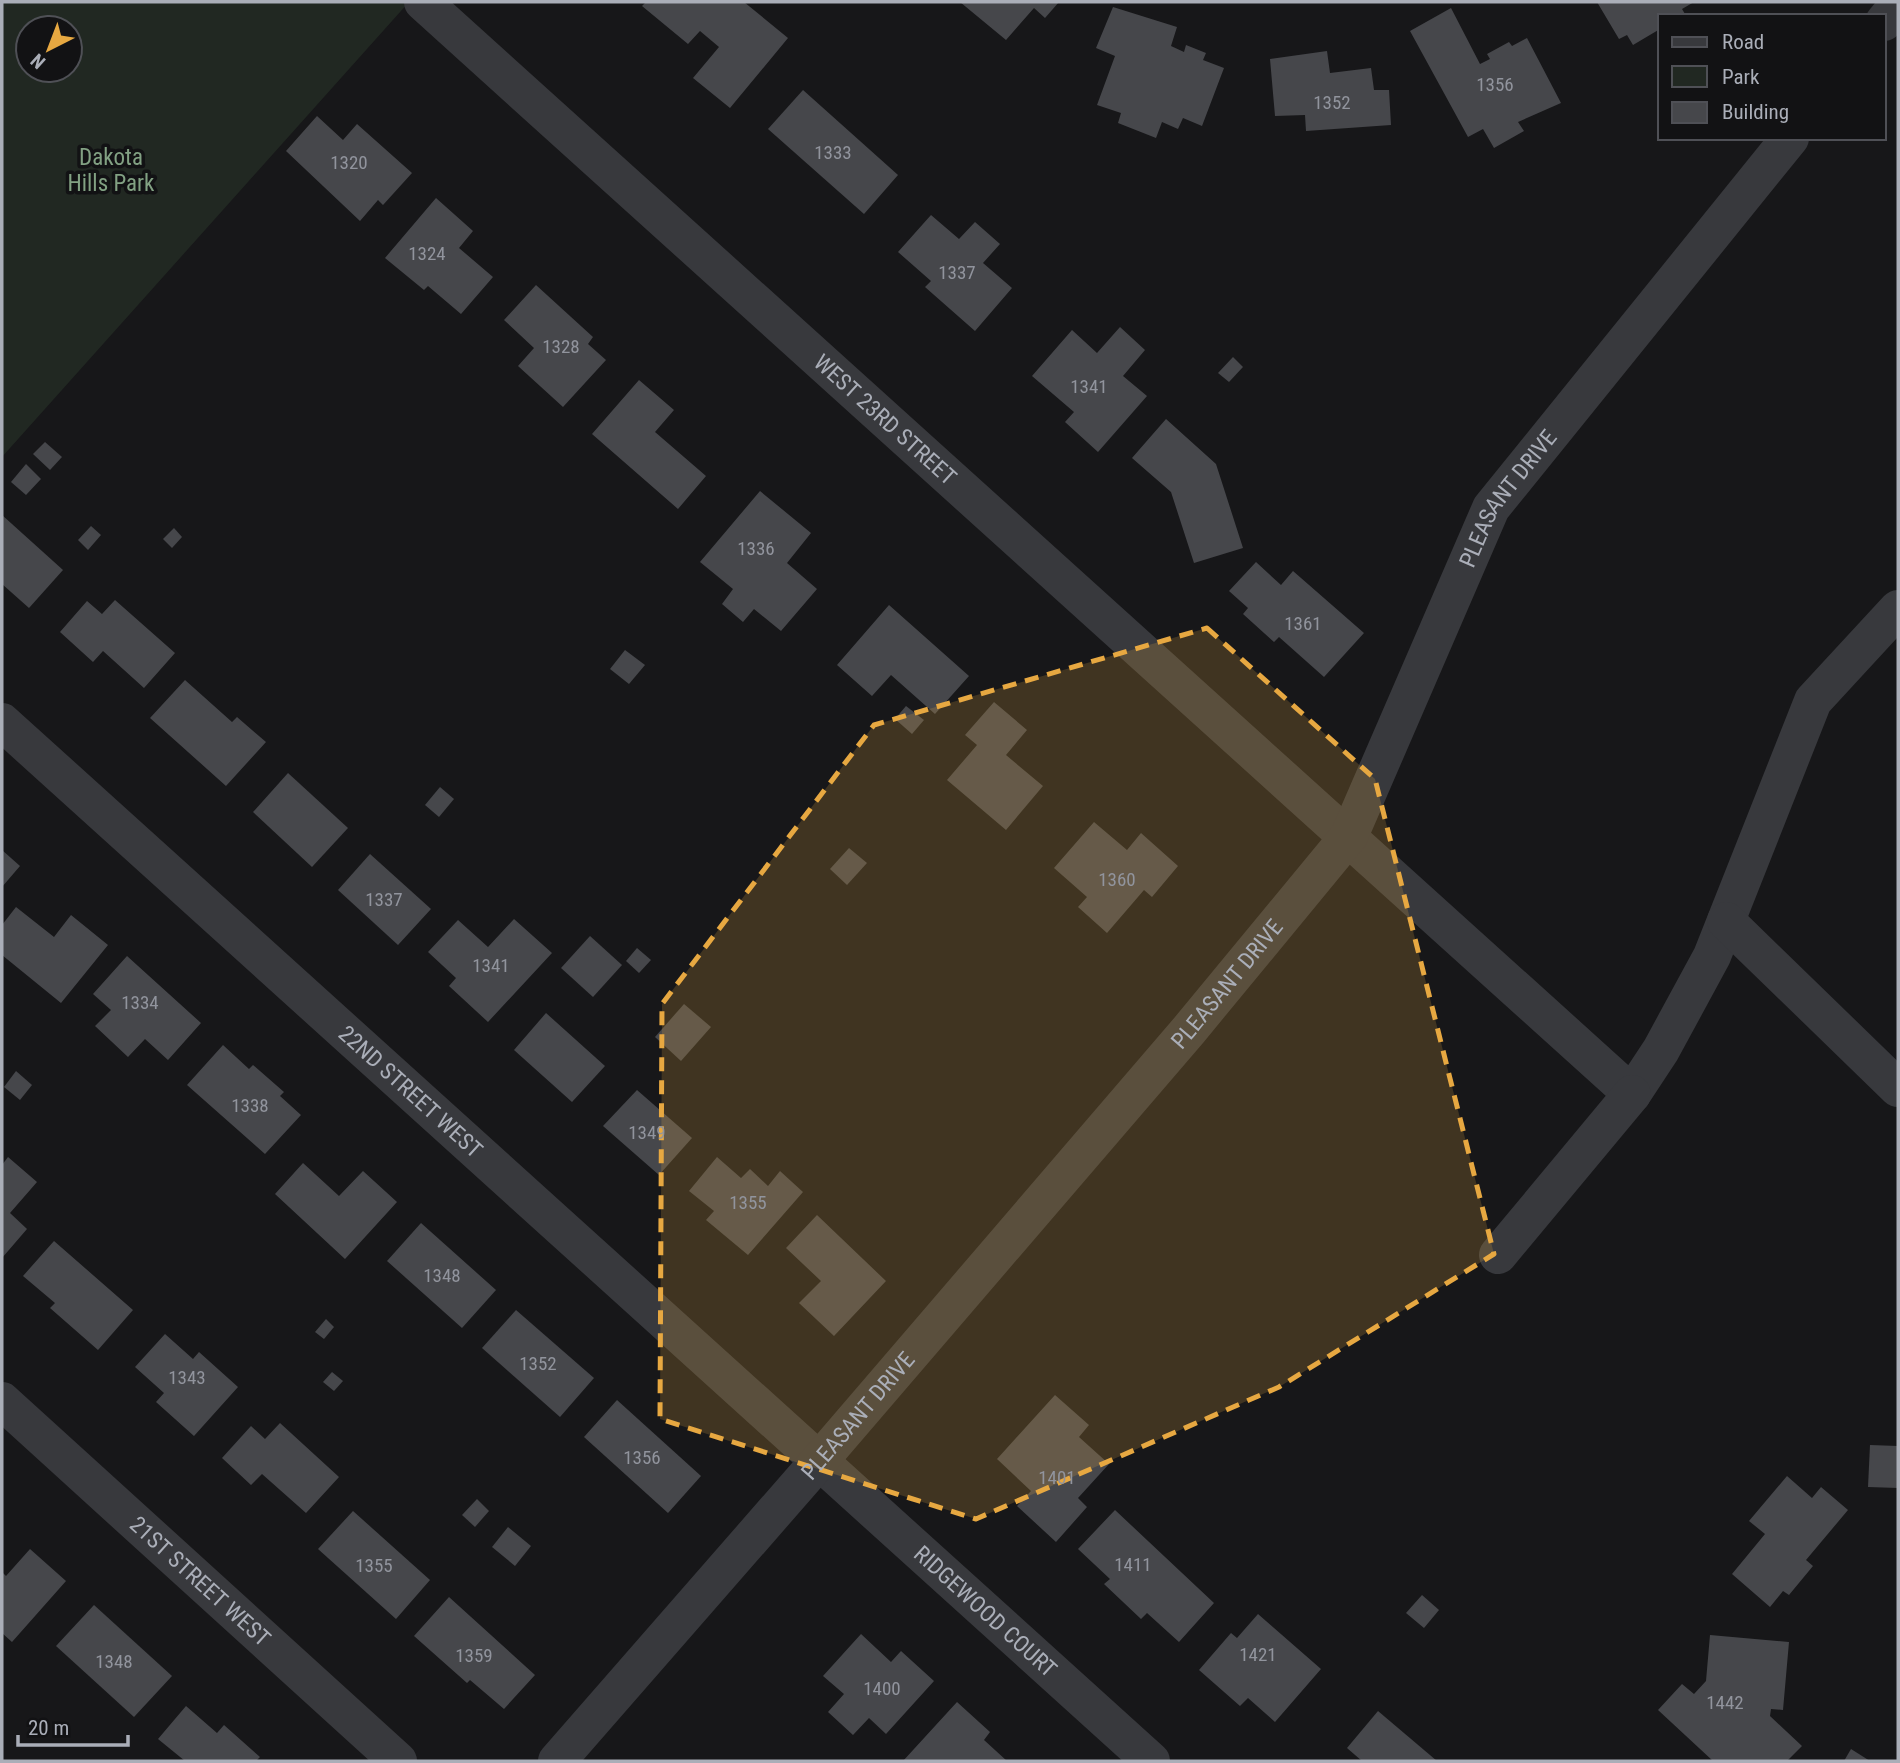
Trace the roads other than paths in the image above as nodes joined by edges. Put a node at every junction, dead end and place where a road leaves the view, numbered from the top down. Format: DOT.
graph roads {
  1 [pos="423,2"];
  2 [pos="1898,5"];
  3 [pos="1886,20"];
  4 [pos="1788,140"];
  5 [pos="1898,609"];
  6 [pos="2,722"];
  7 [pos="1349,836"];
  8 [pos="1726,921"];
  9 [pos="1898,1088"];
  10 [pos="1632,1094"];
  11 [pos="1498,1255"];
  12 [pos="2,1401"];
  13 [pos="819,1461"];
  14 [pos="398,1761"];
  15 [pos="557,1761"];
  16 [pos="1151,1761"];
  1 -- 7 [label="street, WEST 23RD STREET"];
  2 -- 3 [label="street"];
  4 -- 7 [label="street, PLEASANT DRIVE"];
  5 -- 8 [label="street"];
  6 -- 13 [label="street, 22ND STREET WEST"];
  7 -- 10 [label="street, WEST 23RD STREET"];
  7 -- 13 [label="street, PLEASANT DRIVE"];
  8 -- 9 [label="street"];
  8 -- 10 [label="street"];
  10 -- 11 [label="street"];
  12 -- 14 [label="street, 21ST STREET WEST"];
  13 -- 15 [label="street, PLEASANT DRIVE"];
  13 -- 16 [label="street, RIDGEWOOD COURT"];
}
